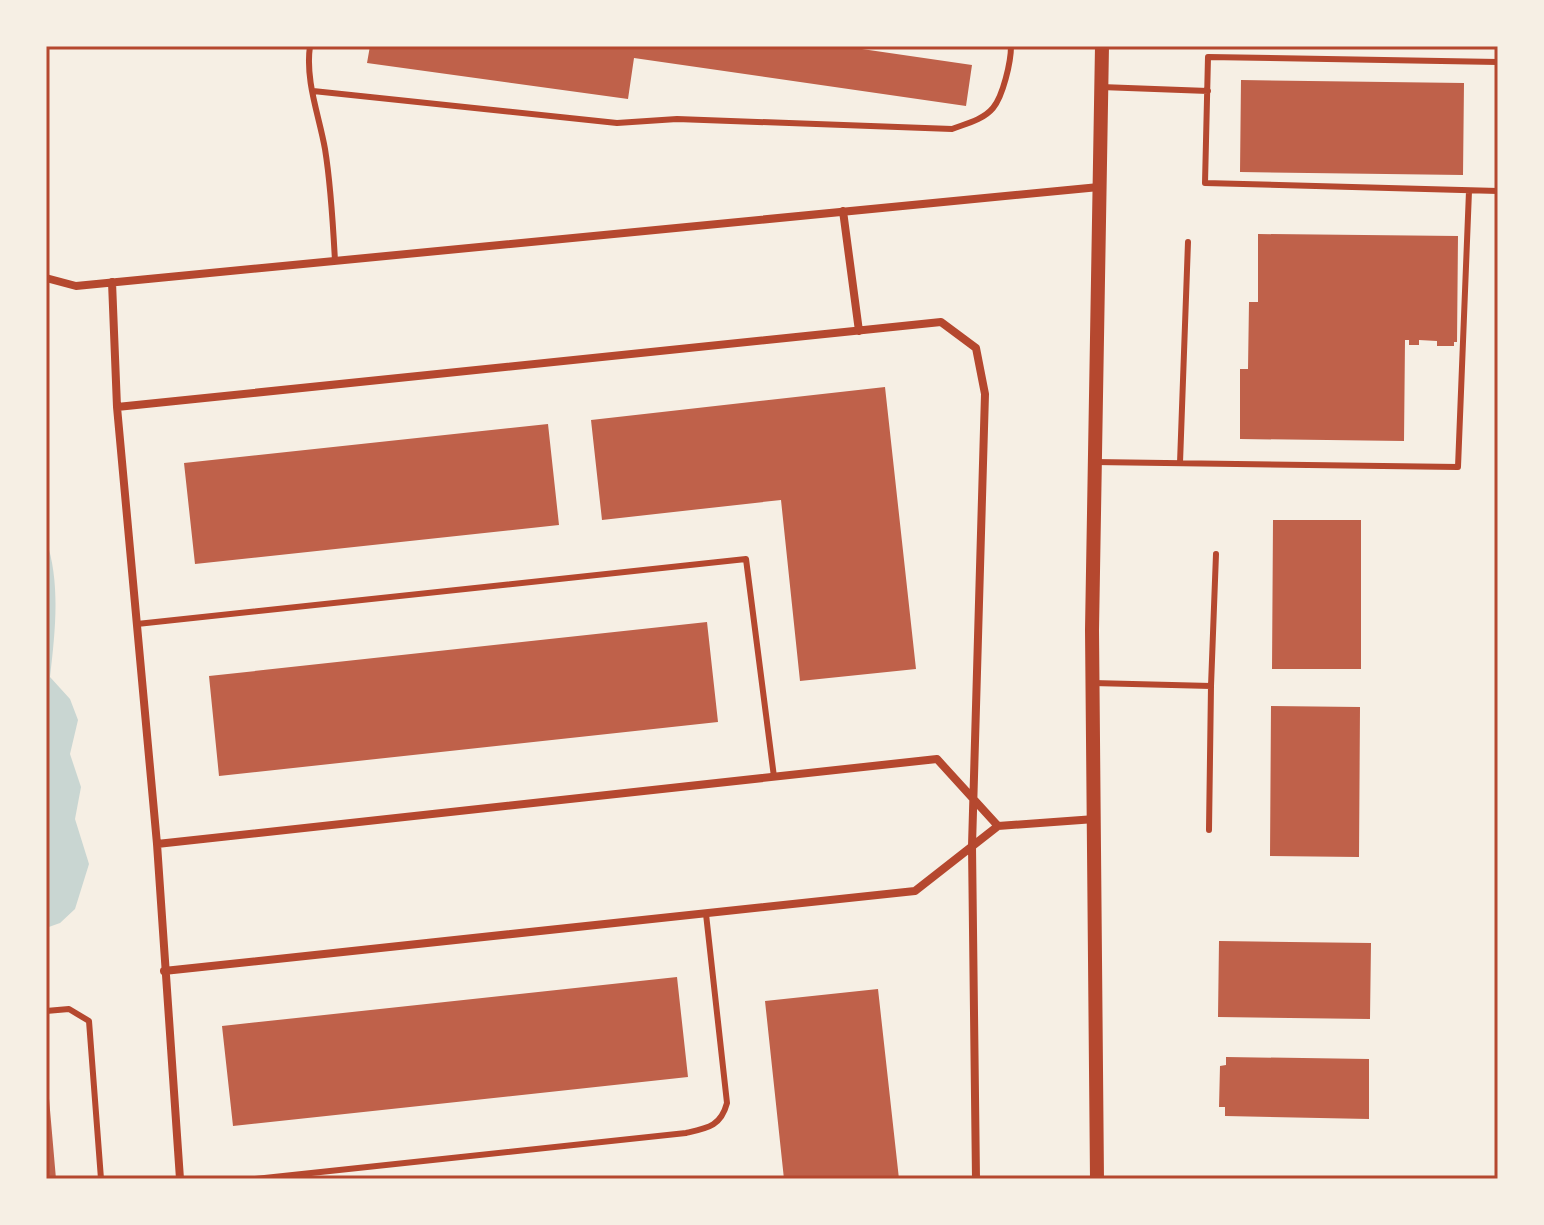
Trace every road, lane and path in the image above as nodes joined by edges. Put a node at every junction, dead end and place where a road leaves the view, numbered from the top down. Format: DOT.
graph roads {
  1 [pos="310,46"];
  2 [pos="1011,46"];
  3 [pos="1102,46"];
  4 [pos="1498,62"];
  5 [pos="1101,87"];
  6 [pos="313,91"];
  7 [pos="1208,91"];
  8 [pos="1099,187"];
  9 [pos="1469,191"];
  10 [pos="1498,191"];
  11 [pos="843,211"];
  12 [pos="1188,242"];
  13 [pos="335,261"];
  14 [pos="46,278"];
  15 [pos="112,282"];
  16 [pos="859,331"];
  17 [pos="117,407"];
  18 [pos="1094,462"];
  19 [pos="1180,463"];
  20 [pos="1216,554"];
  21 [pos="137,624"];
  22 [pos="1093,683"];
  23 [pos="1211,686"];
  24 [pos="774,777"];
  25 [pos="973,799"];
  26 [pos="1095,819"];
  27 [pos="998,826"];
  28 [pos="1209,830"];
  29 [pos="157,844"];
  30 [pos="972,846"];
  31 [pos="706,914"];
  32 [pos="164,971"];
  33 [pos="46,1011"];
  34 [pos="101,1179"];
  35 [pos="180,1179"];
  36 [pos="255,1179"];
  37 [pos="976,1179"];
  38 [pos="1097,1179"];
  1 -- 6 [label="lane"];
  2 -- 6 [label="lane"];
  3 -- 5 [label="street"];
  4 -- 7 [label="lane"];
  5 -- 7 [label="lane"];
  5 -- 8 [label="street"];
  6 -- 13 [label="lane"];
  7 -- 9 [label="lane"];
  8 -- 11 [label="street"];
  8 -- 18 [label="street"];
  9 -- 10 [label="lane"];
  9 -- 19 [label="lane"];
  11 -- 13 [label="street"];
  11 -- 16 [label="street"];
  12 -- 19 [label="lane"];
  13 -- 15 [label="street"];
  14 -- 15 [label="street"];
  15 -- 17 [label="street"];
  16 -- 17 [label="street"];
  16 -- 25 [label="street"];
  17 -- 21 [label="street"];
  18 -- 19 [label="lane"];
  18 -- 22 [label="street"];
  20 -- 23 [label="lane"];
  21 -- 24 [label="lane"];
  21 -- 29 [label="street"];
  22 -- 23 [label="lane"];
  22 -- 26 [label="street"];
  23 -- 28 [label="lane"];
  24 -- 25 [label="street"];
  24 -- 29 [label="street"];
  25 -- 27 [label="street"];
  25 -- 30 [label="street"];
  26 -- 27 [label="street"];
  26 -- 38 [label="street"];
  27 -- 30 [label="street"];
  29 -- 32 [label="street"];
  30 -- 31 [label="street"];
  30 -- 37 [label="street"];
  31 -- 32 [label="street"];
  31 -- 36 [label="lane"];
  32 -- 35 [label="street"];
  33 -- 34 [label="lane"];
}
